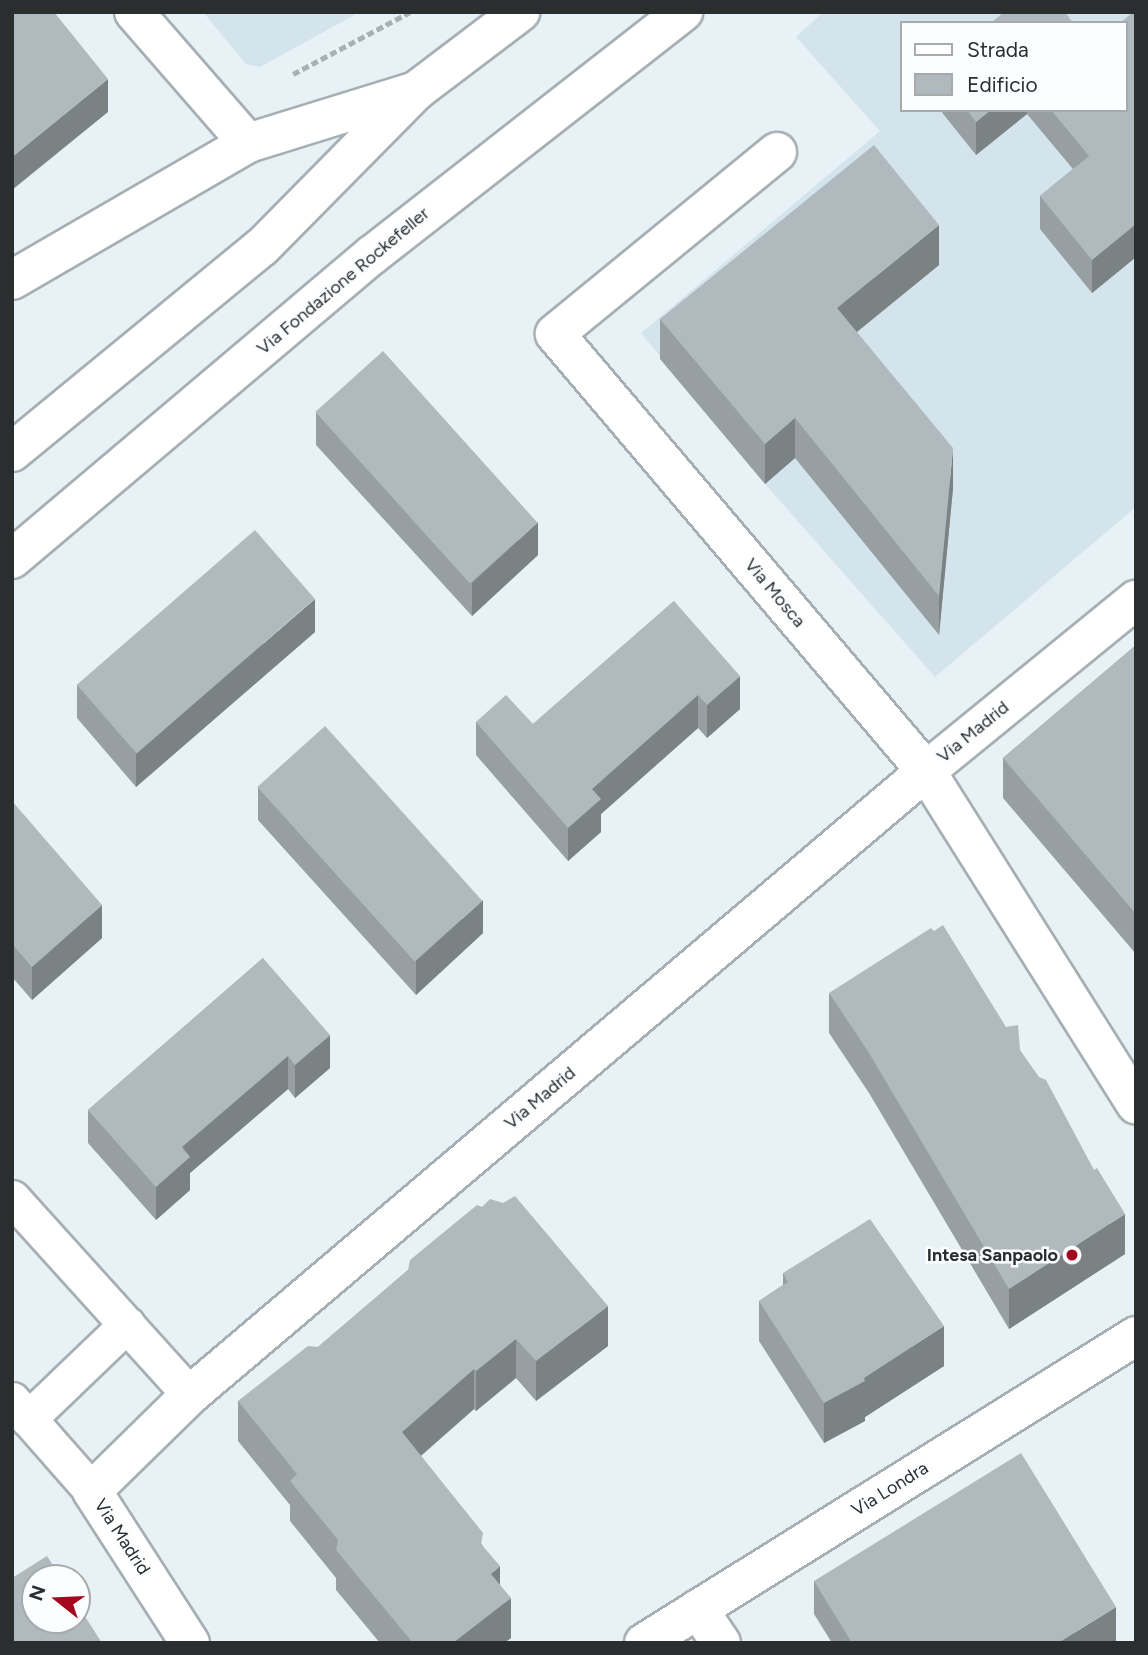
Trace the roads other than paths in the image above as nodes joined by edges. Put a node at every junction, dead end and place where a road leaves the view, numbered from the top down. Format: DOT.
graph roads {
  1 [pos="134,12"];
  2 [pos="520,12"];
  3 [pos="683,12"];
  4 [pos="416,91"];
  5 [pos="248,143"];
  6 [pos="777,152"];
  7 [pos="12,280"];
  8 [pos="12,452"];
  9 [pos="12,559"];
  10 [pos="1136,600"];
  11 [pos="926,771"];
  12 [pos="1136,1104"];
  13 [pos="12,1198"];
  14 [pos="127,1324"];
  15 [pos="1136,1336"];
  16 [pos="190,1395"];
  17 [pos="20,1409"];
  18 [pos="92,1491"];
  19 [pos="698,1609"];
  20 [pos="190,1643"];
  21 [pos="645,1643"];
  22 [pos="721,1643"];
  1 -- 5 [label="street"];
  2 -- 4 [label="street"];
  3 -- 9 [label="street, Via Fondazione Rockefeller"];
  4 -- 5 [label="street"];
  4 -- 8 [label="street"];
  5 -- 7 [label="street"];
  6 -- 11 [label="street, Via Mosca"];
  10 -- 11 [label="street, Via Madrid"];
  11 -- 12 [label="street, Via Mosca"];
  11 -- 16 [label="street, Via Madrid"];
  13 -- 14 [label="lane"];
  14 -- 16 [label="lane"];
  14 -- 17 [label="lane"];
  15 -- 19 [label="street, Via Londra"];
  16 -- 18 [label="street, Via Madrid"];
  17 -- 18 [label="lane"];
  18 -- 20 [label="street, Via Madrid"];
  19 -- 21 [label="street, Via Londra"];
  19 -- 22 [label="street"];
}
